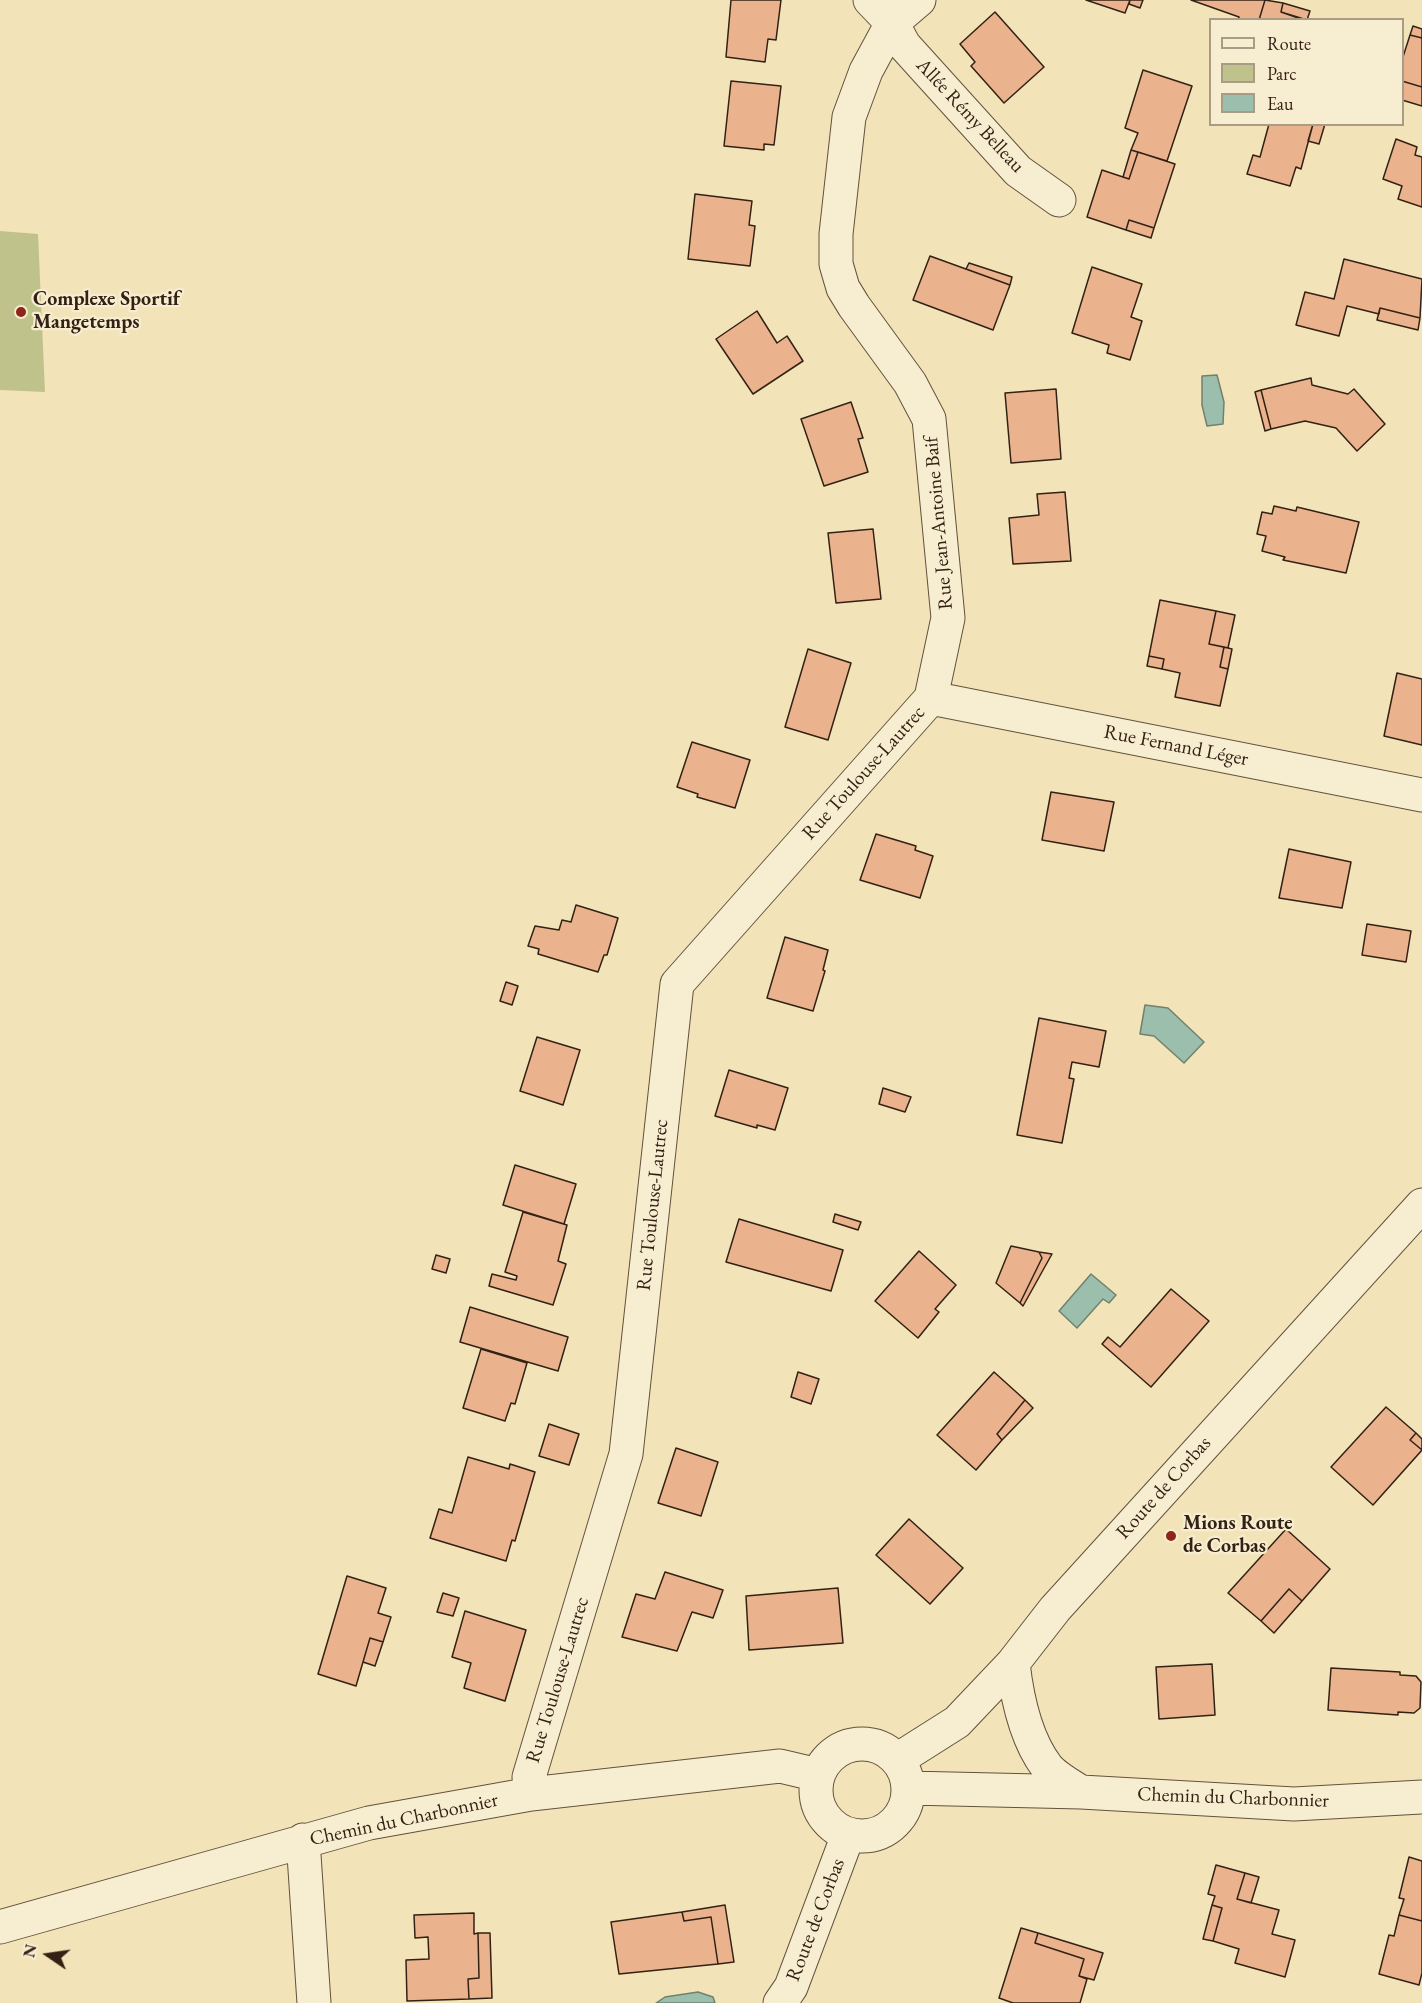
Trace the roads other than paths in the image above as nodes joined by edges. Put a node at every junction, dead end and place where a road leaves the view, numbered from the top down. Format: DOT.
graph roads {
  1 [pos="919,0"];
  2 [pos="881,12"];
  3 [pos="1059,200"];
  4 [pos="931,698"];
  5 [pos="1422,795"];
  6 [pos="1422,1205"];
  7 [pos="1013,1663"];
  8 [pos="902,1774"];
  9 [pos="818,1775"];
  10 [pos="1081,1792"];
  11 [pos="531,1794"];
  12 [pos="1422,1797"];
  13 [pos="848,1835"];
  14 [pos="303,1840"];
  15 [pos="0,1927"];
  16 [pos="314,2003"];
  17 [pos="780,2003"];
  1 -- 2 [label="street, Rue Jean-Antoine Baif"];
  2 -- 3 [label="street, Allée Rémy Belleau"];
  2 -- 4 [label="street, Rue Jean-Antoine Baif"];
  4 -- 5 [label="street, Rue Fernand Léger"];
  4 -- 11 [label="street, Rue Toulouse-Lautrec"];
  6 -- 7 [label="street, Route de Corbas"];
  7 -- 8 [label="street, Route de Corbas"];
  7 -- 10 [label="street"];
  8 -- 9 [label="street"];
  8 -- 10 [label="street, Chemin du Charbonnier"];
  8 -- 13 [label="street"];
  9 -- 11 [label="street, Chemin du Charbonnier"];
  9 -- 13 [label="street"];
  10 -- 12 [label="street, Chemin du Charbonnier"];
  11 -- 14 [label="street, Chemin du Charbonnier"];
  13 -- 17 [label="street, Route de Corbas"];
  14 -- 15 [label="street, Chemin du Charbonnier"];
  14 -- 16 [label="street"];
}
